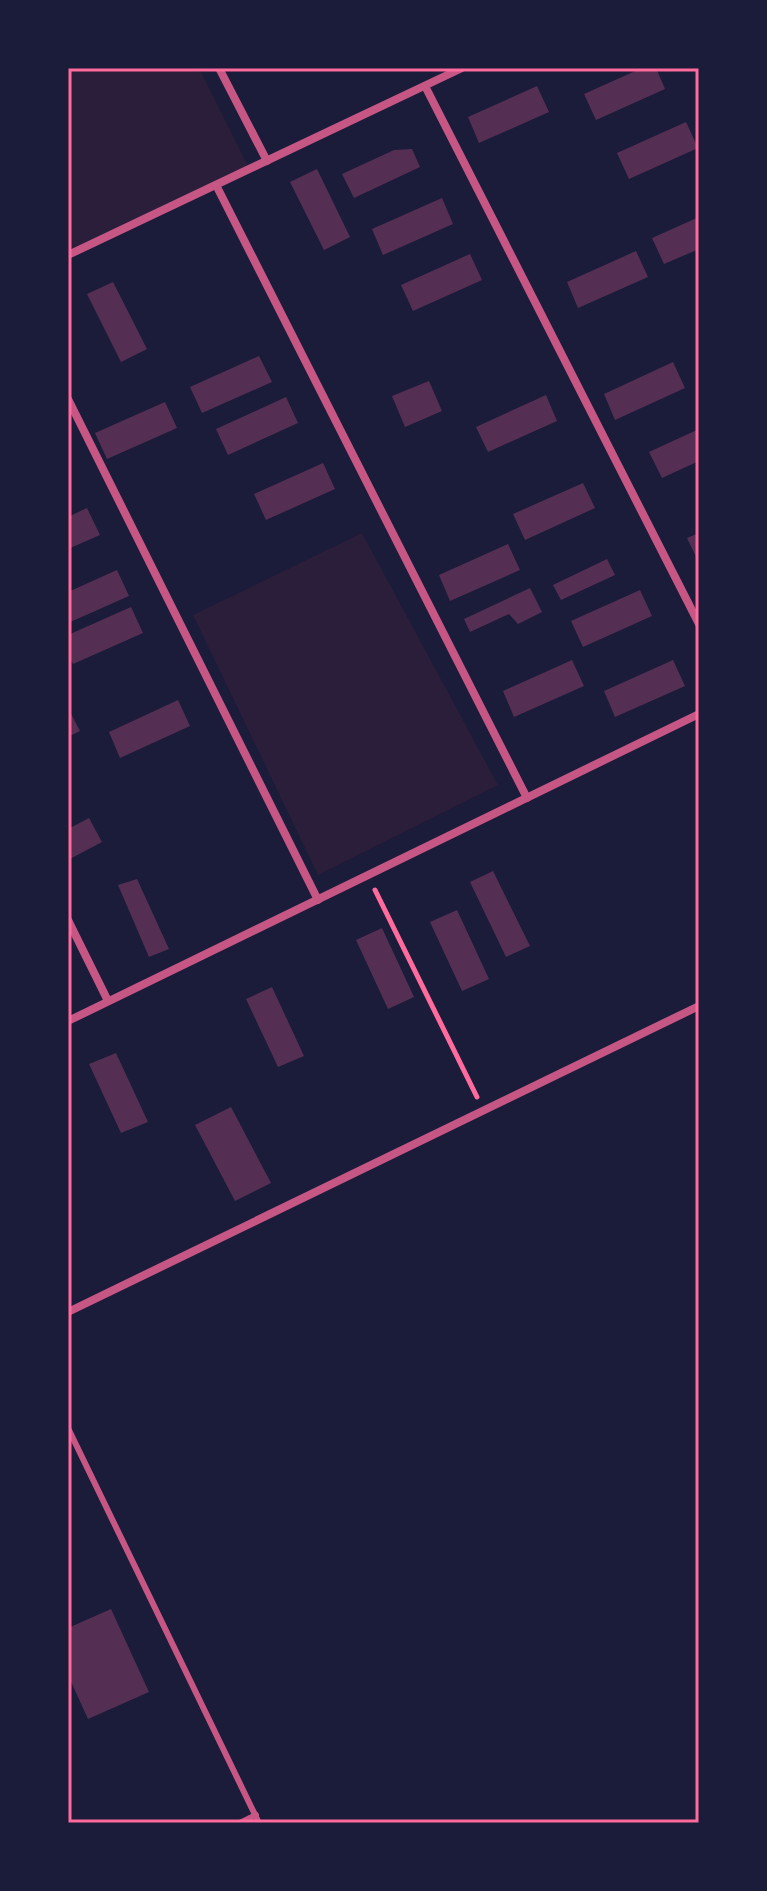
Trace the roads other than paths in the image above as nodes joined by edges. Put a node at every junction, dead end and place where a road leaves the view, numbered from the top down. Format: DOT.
graph roads {
  1 [pos="219,68"];
  2 [pos="462,68"];
  3 [pos="443,72"];
  4 [pos="425,86"];
  5 [pos="267,161"];
  6 [pos="216,185"];
  7 [pos="68,255"];
  8 [pos="68,399"];
  9 [pos="699,624"];
  10 [pos="699,714"];
  11 [pos="527,798"];
  12 [pos="318,900"];
  13 [pos="68,920"];
  14 [pos="108,1001"];
  15 [pos="699,1006"];
  16 [pos="68,1021"];
  17 [pos="68,1312"];
  18 [pos="68,1428"];
  19 [pos="256,1815"];
  20 [pos="240,1823"];
  21 [pos="259,1823"];
  1 -- 5 [label="street"];
  2 -- 3 [label="street"];
  3 -- 4 [label="street"];
  4 -- 5 [label="street"];
  4 -- 9 [label="street"];
  5 -- 6 [label="street"];
  6 -- 7 [label="street"];
  6 -- 11 [label="street"];
  8 -- 12 [label="street"];
  10 -- 11 [label="street"];
  11 -- 12 [label="street"];
  12 -- 14 [label="street"];
  13 -- 14 [label="street"];
  14 -- 16 [label="street"];
  15 -- 17 [label="street"];
  18 -- 19 [label="lane"];
  19 -- 20 [label="lane"];
  19 -- 21 [label="lane"];
}
